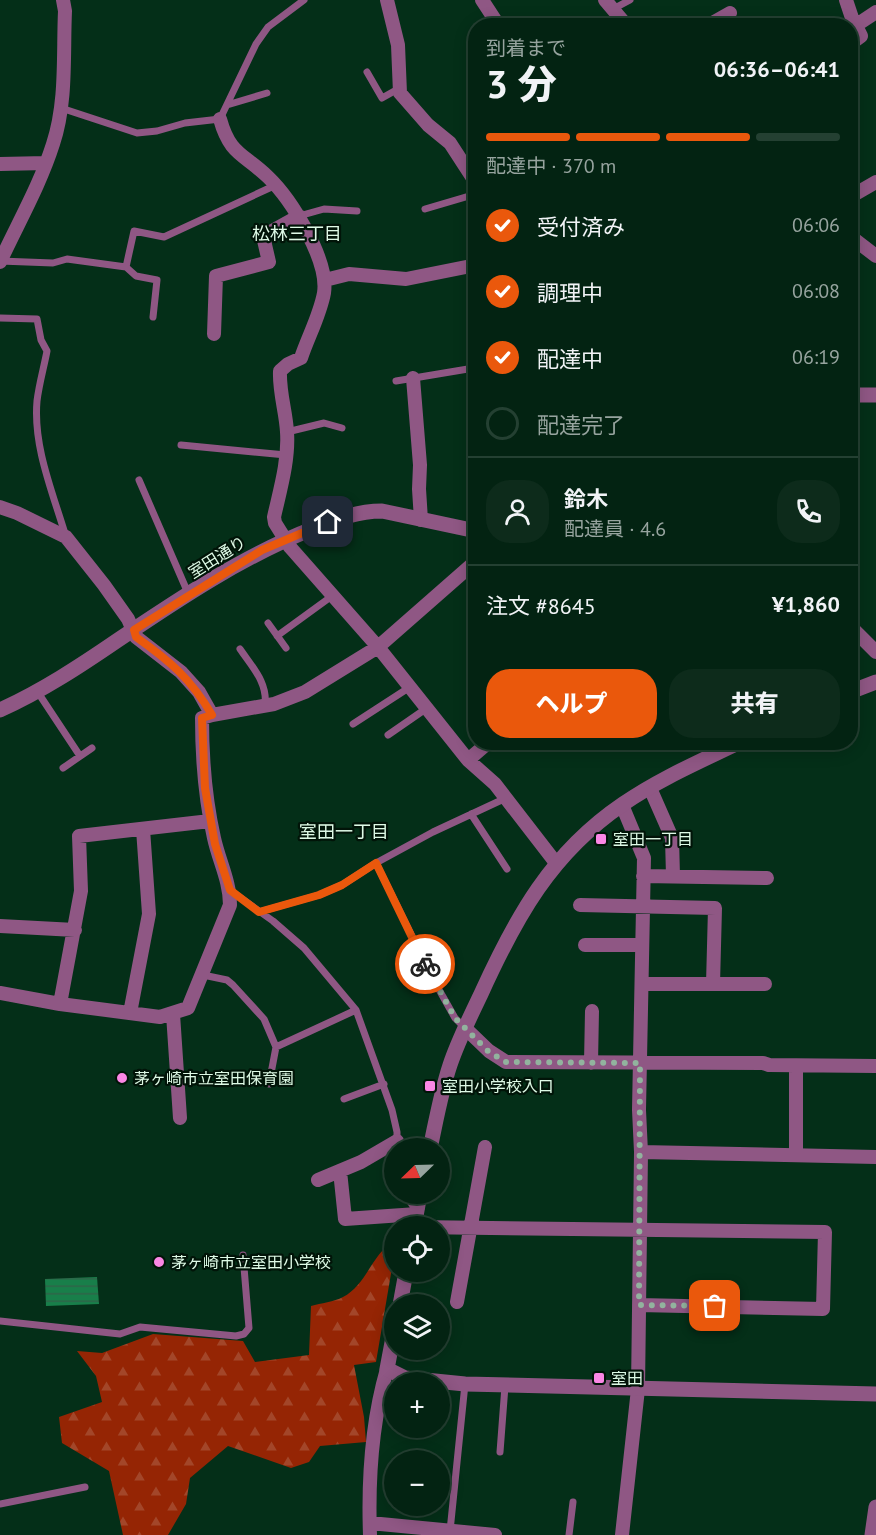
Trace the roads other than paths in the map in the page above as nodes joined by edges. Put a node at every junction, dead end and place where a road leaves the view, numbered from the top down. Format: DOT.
graph roads {
  1 [pos="63,0"];
  2 [pos="304,0"];
  3 [pos="387,0"];
  4 [pos="483,0"];
  5 [pos="630,0"];
  6 [pos="846,0"];
  7 [pos="609,4"];
  8 [pos="876,12"];
  9 [pos="730,13"];
  10 [pos="494,18"];
  11 [pos="620,18"];
  12 [pos="721,18"];
  13 [pos="852,18"];
  14 [pos="858,24"];
  15 [pos="368,72"];
  16 [pos="398,89"];
  17 [pos="267,93"];
  18 [pos="227,105"];
  19 [pos="61,108"];
  20 [pos="220,119"];
  21 [pos="46,163"];
  22 [pos="0,164"];
  23 [pos="468,171"];
  24 [pos="876,182"];
  25 [pos="276,185"];
  26 [pos="858,192"];
  27 [pos="468,197"];
  28 [pos="425,210"];
  29 [pos="357,211"];
  30 [pos="299,216"];
  31 [pos="858,242"];
  32 [pos="876,256"];
  33 [pos="0,261"];
  34 [pos="126,267"];
  35 [pos="468,267"];
  36 [pos="325,280"];
  37 [pos="153,317"];
  38 [pos="0,318"];
  39 [pos="214,333"];
  40 [pos="468,369"];
  41 [pos="413,378"];
  42 [pos="396,381"];
  43 [pos="858,395"];
  44 [pos="876,395"];
  45 [pos="342,428"];
  46 [pos="287,432"];
  47 [pos="181,445"];
  48 [pos="419,447"];
  49 [pos="404,450"];
  50 [pos="286,455"];
  51 [pos="139,480"];
  52 [pos="0,507"];
  53 [pos="421,520"];
  54 [pos="468,529"];
  55 [pos="66,537"];
  56 [pos="285,539"];
  57 [pos="468,568"];
  58 [pos="189,595"];
  59 [pos="332,596"];
  60 [pos="268,623"];
  61 [pos="134,630"];
  62 [pos="858,634"];
  63 [pos="277,636"];
  64 [pos="378,647"];
  65 [pos="286,648"];
  66 [pos="240,650"];
  67 [pos="876,652"];
  68 [pos="876,682"];
  69 [pos="410,687"];
  70 [pos="858,689"];
  71 [pos="37,691"];
  72 [pos="265,706"];
  73 [pos="427,708"];
  74 [pos="0,710"];
  75 [pos="212,715"];
  76 [pos="353,724"];
  77 [pos="388,735"];
  78 [pos="92,748"];
  79 [pos="480,750"];
  80 [pos="724,750"];
  81 [pos="80,756"];
  82 [pos="468,760"];
  83 [pos="63,768"];
  84 [pos="650,788"];
  85 [pos="506,798"];
  86 [pos="622,805"];
  87 [pos="471,814"];
  88 [pos="210,821"];
  89 [pos="143,829"];
  90 [pos="376,863"];
  91 [pos="556,863"];
  92 [pos="507,869"];
  93 [pos="644,876"];
  94 [pos="673,876"];
  95 [pos="768,878"];
  96 [pos="230,890"];
  97 [pos="580,905"];
  98 [pos="643,907"];
  99 [pos="259,912"];
  100 [pos="0,926"];
  101 [pos="75,930"];
  102 [pos="585,945"];
  103 [pos="642,945"];
  104 [pos="203,975"];
  105 [pos="642,984"];
  106 [pos="714,984"];
  107 [pos="765,984"];
  108 [pos="0,993"];
  109 [pos="60,1004"];
  110 [pos="356,1010"];
  111 [pos="592,1011"];
  112 [pos="130,1013"];
  113 [pos="173,1014"];
  114 [pos="465,1028"];
  115 [pos="276,1047"];
  116 [pos="591,1063"];
  117 [pos="640,1063"];
  118 [pos="796,1066"];
  119 [pos="876,1066"];
  120 [pos="269,1084"];
  121 [pos="384,1084"];
  122 [pos="344,1099"];
  123 [pos="180,1118"];
  124 [pos="397,1138"];
  125 [pos="433,1138"];
  126 [pos="485,1147"];
  127 [pos="384,1151"];
  128 [pos="641,1152"];
  129 [pos="796,1155"];
  130 [pos="876,1157"];
  131 [pos="340,1171"];
  132 [pos="318,1180"];
  133 [pos="415,1210"];
  134 [pos="470,1227"];
  135 [pos="640,1229"];
  136 [pos="243,1255"];
  137 [pos="457,1302"];
  138 [pos="639,1305"];
  139 [pos="0,1320"];
  140 [pos="389,1360"];
  141 [pos="387,1369"];
  142 [pos="465,1384"];
  143 [pos="506,1386"];
  144 [pos="638,1389"];
  145 [pos="876,1394"];
  146 [pos="500,1452"];
  147 [pos="85,1487"];
  148 [pos="573,1502"];
  149 [pos="0,1504"];
  150 [pos="876,1507"];
  151 [pos="370,1529"];
  152 [pos="450,1533"];
  153 [pos="489,1535"];
  154 [pos="495,1535"];
  155 [pos="569,1535"];
  156 [pos="622,1535"];
  157 [pos="872,1535"];
  1 -- 19 [label="street"];
  2 -- 18 [label="lane"];
  3 -- 16 [label="street"];
  4 -- 10 [label="street"];
  5 -- 7 [label="lane"];
  6 -- 13 [label="street"];
  7 -- 11 [label="street"];
  8 -- 14 [label="street"];
  9 -- 12 [label="street"];
  15 -- 16 [label="lane"];
  16 -- 23 [label="street"];
  17 -- 18 [label="lane"];
  18 -- 20 [label="lane"];
  19 -- 20 [label="lane"];
  19 -- 21 [label="street"];
  20 -- 25 [label="street"];
  21 -- 22 [label="street"];
  21 -- 33 [label="street"];
  24 -- 26 [label="street"];
  25 -- 30 [label="street"];
  25 -- 34 [label="lane"];
  27 -- 28 [label="lane"];
  29 -- 30 [label="lane"];
  30 -- 36 [label="street"];
  30 -- 39 [label="street"];
  31 -- 32 [label="street"];
  33 -- 34 [label="lane"];
  34 -- 37 [label="lane"];
  35 -- 36 [label="street"];
  36 -- 46 [label="street"];
  38 -- 55 [label="lane"];
  40 -- 41 [label="lane"];
  41 -- 42 [label="lane"];
  41 -- 48 [label="street"];
  43 -- 44 [label="street"];
  45 -- 46 [label="lane"];
  46 -- 50 [label="street"];
  47 -- 50 [label="lane"];
  48 -- 49 [label="street"];
  48 -- 53 [label="street"];
  50 -- 56 [label="street"];
  51 -- 58 [label="lane"];
  52 -- 55 [label="street"];
  53 -- 54 [label="street, 室田通り"];
  53 -- 56 [label="street, 室田通り"];
  55 -- 61 [label="street"];
  56 -- 58 [label="street, 室田通り"];
  56 -- 59 [label="street"];
  57 -- 64 [label="street"];
  58 -- 61 [label="street, 室田通り"];
  59 -- 63 [label="lane"];
  59 -- 64 [label="street"];
  60 -- 63 [label="lane"];
  61 -- 71 [label="street, 室田通り"];
  61 -- 75 [label="street"];
  62 -- 67 [label="street"];
  63 -- 65 [label="lane"];
  64 -- 69 [label="street"];
  64 -- 72 [label="street"];
  66 -- 72 [label="lane"];
  68 -- 70 [label="street"];
  69 -- 73 [label="street"];
  69 -- 76 [label="lane"];
  71 -- 74 [label="street, 室田通り"];
  71 -- 81 [label="lane"];
  72 -- 75 [label="street"];
  73 -- 77 [label="lane"];
  73 -- 82 [label="street"];
  75 -- 88 [label="street"];
  78 -- 81 [label="lane"];
  79 -- 82 [label="street"];
  80 -- 84 [label="street"];
  81 -- 83 [label="lane"];
  82 -- 85 [label="street"];
  84 -- 86 [label="street"];
  84 -- 94 [label="street"];
  85 -- 87 [label="lane"];
  85 -- 91 [label="street"];
  86 -- 91 [label="street"];
  86 -- 93 [label="street"];
  87 -- 90 [label="lane"];
  87 -- 92 [label="lane"];
  88 -- 89 [label="street"];
  88 -- 96 [label="street"];
  89 -- 101 [label="street"];
  89 -- 112 [label="street"];
  90 -- 99 [label="lane"];
  90 -- 114 [label="lane"];
  91 -- 114 [label="street"];
  93 -- 94 [label="street"];
  93 -- 98 [label="street"];
  94 -- 95 [label="street"];
  96 -- 99 [label="lane"];
  96 -- 104 [label="street"];
  97 -- 98 [label="street"];
  98 -- 103 [label="street"];
  98 -- 106 [label="street"];
  99 -- 110 [label="lane"];
  100 -- 101 [label="street"];
  101 -- 109 [label="street"];
  102 -- 103 [label="street"];
  103 -- 105 [label="street"];
  104 -- 113 [label="street"];
  104 -- 115 [label="lane"];
  105 -- 106 [label="street"];
  105 -- 117 [label="street"];
  106 -- 107 [label="street"];
  108 -- 109 [label="street"];
  109 -- 112 [label="street"];
  110 -- 115 [label="lane"];
  110 -- 121 [label="lane"];
  111 -- 116 [label="street"];
  112 -- 113 [label="street"];
  113 -- 123 [label="street"];
  114 -- 116 [label="street"];
  114 -- 125 [label="street"];
  115 -- 120 [label="lane"];
  116 -- 117 [label="street"];
  117 -- 118 [label="street"];
  117 -- 128 [label="street"];
  118 -- 119 [label="street"];
  118 -- 129 [label="street"];
  121 -- 122 [label="lane"];
  121 -- 124 [label="lane"];
  126 -- 134 [label="street"];
  127 -- 131 [label="street"];
  128 -- 129 [label="street"];
  128 -- 135 [label="street"];
  129 -- 130 [label="street"];
  131 -- 132 [label="street"];
  131 -- 133 [label="street"];
  133 -- 134 [label="street"];
  134 -- 135 [label="street"];
  134 -- 137 [label="street"];
  135 -- 138 [label="street"];
  135 -- 138 [label="street"];
  136 -- 139 [label="lane"];
  138 -- 144 [label="street"];
  140 -- 141 [label="street"];
  141 -- 142 [label="street"];
  141 -- 151 [label="street"];
  142 -- 143 [label="street"];
  142 -- 152 [label="lane"];
  143 -- 144 [label="street"];
  143 -- 146 [label="lane"];
  144 -- 145 [label="street"];
  144 -- 156 [label="street"];
  147 -- 149 [label="lane"];
  148 -- 155 [label="lane"];
  150 -- 157 [label="street"];
  151 -- 152 [label="street"];
  152 -- 153 [label="street"];
  153 -- 154 [label="street"];
}
